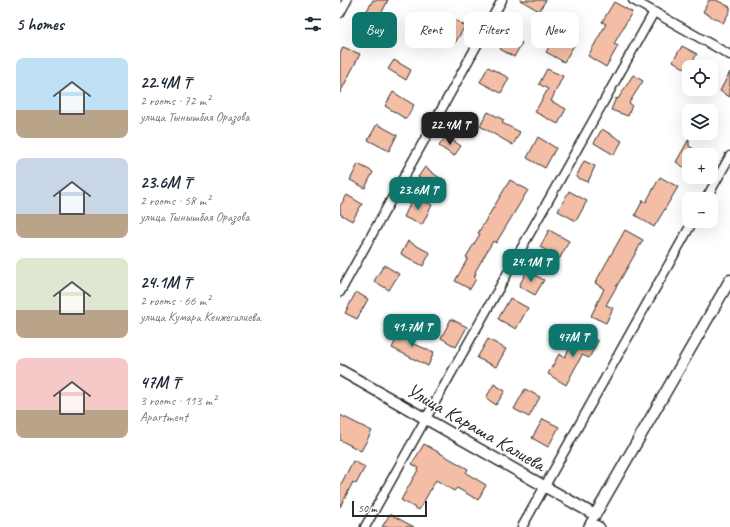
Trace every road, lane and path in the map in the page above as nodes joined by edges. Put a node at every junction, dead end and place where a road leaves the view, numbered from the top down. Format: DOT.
graph roads {
  1 [pos="347,0"];
  2 [pos="502,0"];
  3 [pos="633,0"];
  4 [pos="654,12"];
  5 [pos="340,13"];
  6 [pos="730,55"];
  7 [pos="730,156"];
  8 [pos="710,192"];
  9 [pos="690,228"];
  10 [pos="730,280"];
  11 [pos="340,292"];
  12 [pos="340,370"];
  13 [pos="426,419"];
  14 [pos="544,487"];
  15 [pos="591,521"];
  16 [pos="365,527"];
  17 [pos="522,527"];
  18 [pos="600,527"];
  1 -- 5 [label="street"];
  2 -- 11 [label="street"];
  3 -- 4 [label="street"];
  4 -- 6 [label="street"];
  4 -- 13 [label="street"];
  7 -- 8 [label="street"];
  9 -- 14 [label="street"];
  10 -- 15 [label="street"];
  12 -- 13 [label="street, Улица Караша Калиева"];
  13 -- 14 [label="street, Улица Караша Калиева"];
  13 -- 16 [label="street"];
  14 -- 15 [label="street, Улица Караша Калиева"];
  14 -- 17 [label="street"];
  15 -- 18 [label="street"];
}
